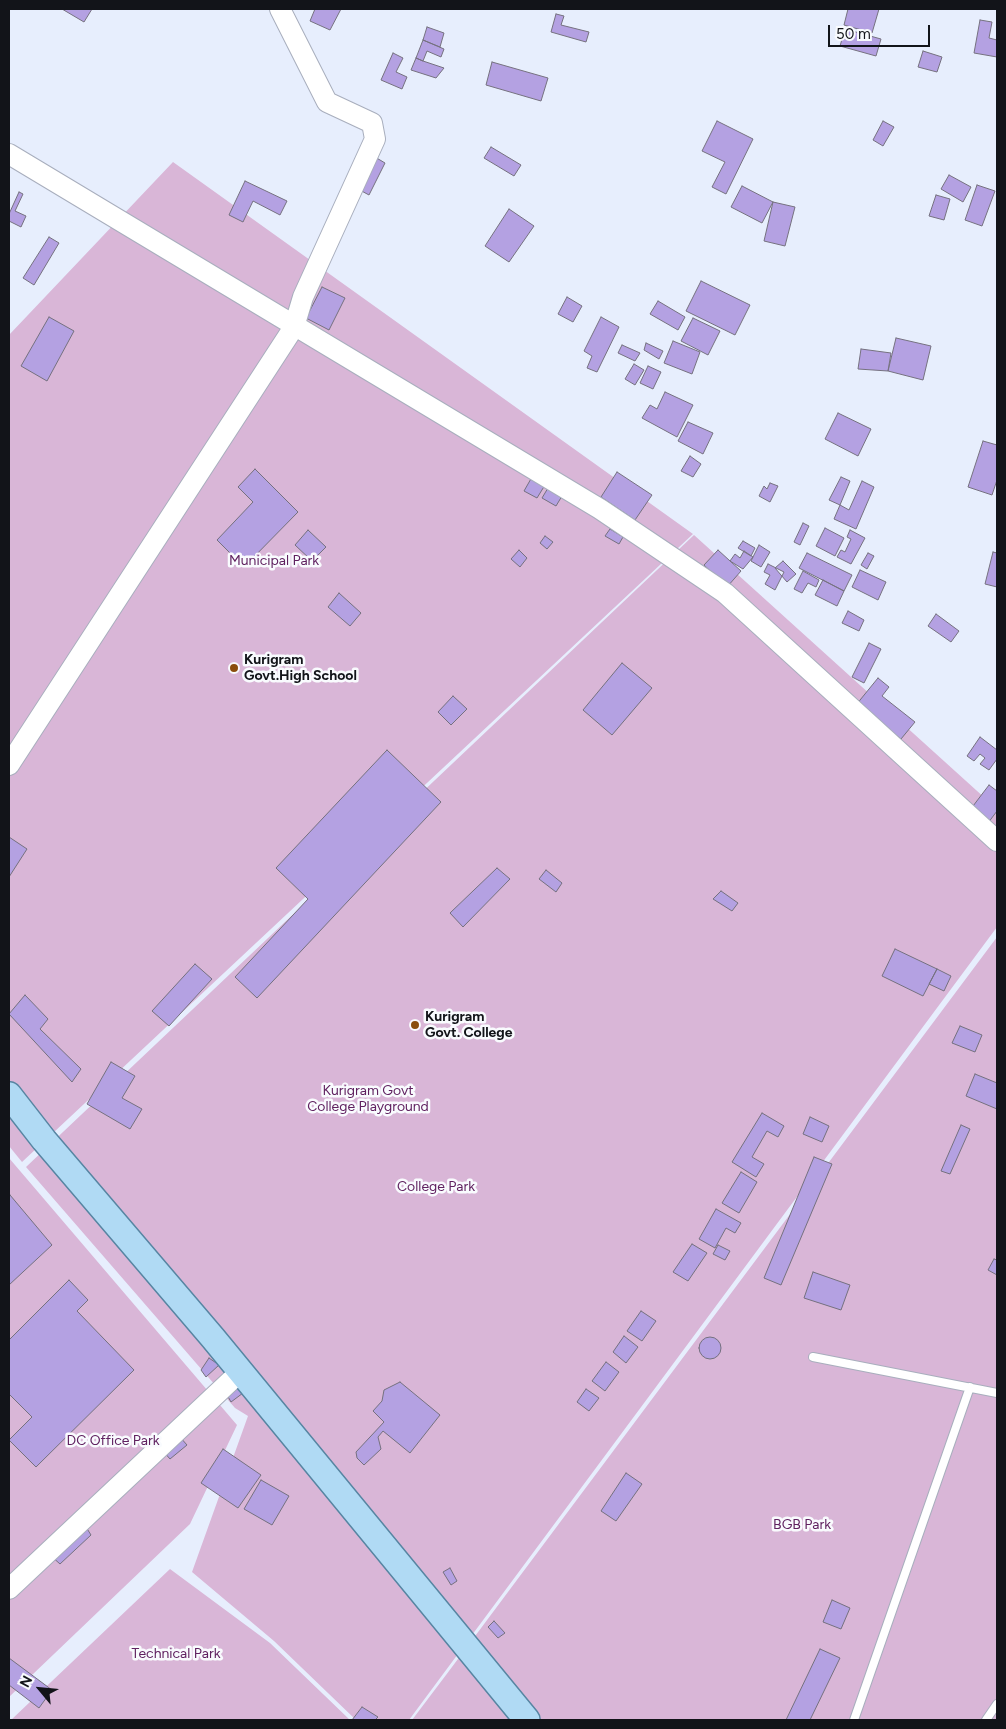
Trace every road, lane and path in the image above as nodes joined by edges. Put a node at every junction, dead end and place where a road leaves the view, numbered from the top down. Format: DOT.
graph roads {
  1 [pos="280,9"];
  2 [pos="9,154"];
  3 [pos="294,327"];
  4 [pos="9,765"];
  5 [pos="997,841"];
  6 [pos="9,1095"];
  7 [pos="813,1358"];
  8 [pos="240,1372"];
  9 [pos="970,1387"];
  10 [pos="997,1393"];
  11 [pos="9,1588"];
  12 [pos="997,1704"];
  13 [pos="527,1720"];
  14 [pos="854,1720"];
  15 [pos="986,1720"];
  1 -- 3 [label="street"];
  2 -- 3 [label="street"];
  3 -- 4 [label="street"];
  3 -- 5 [label="street"];
  6 -- 8 [label="main road"];
  7 -- 9 [label="lane"];
  8 -- 11 [label="street"];
  8 -- 13 [label="main road"];
  9 -- 10 [label="lane"];
  9 -- 14 [label="lane"];
  12 -- 15 [label="lane"];
}
